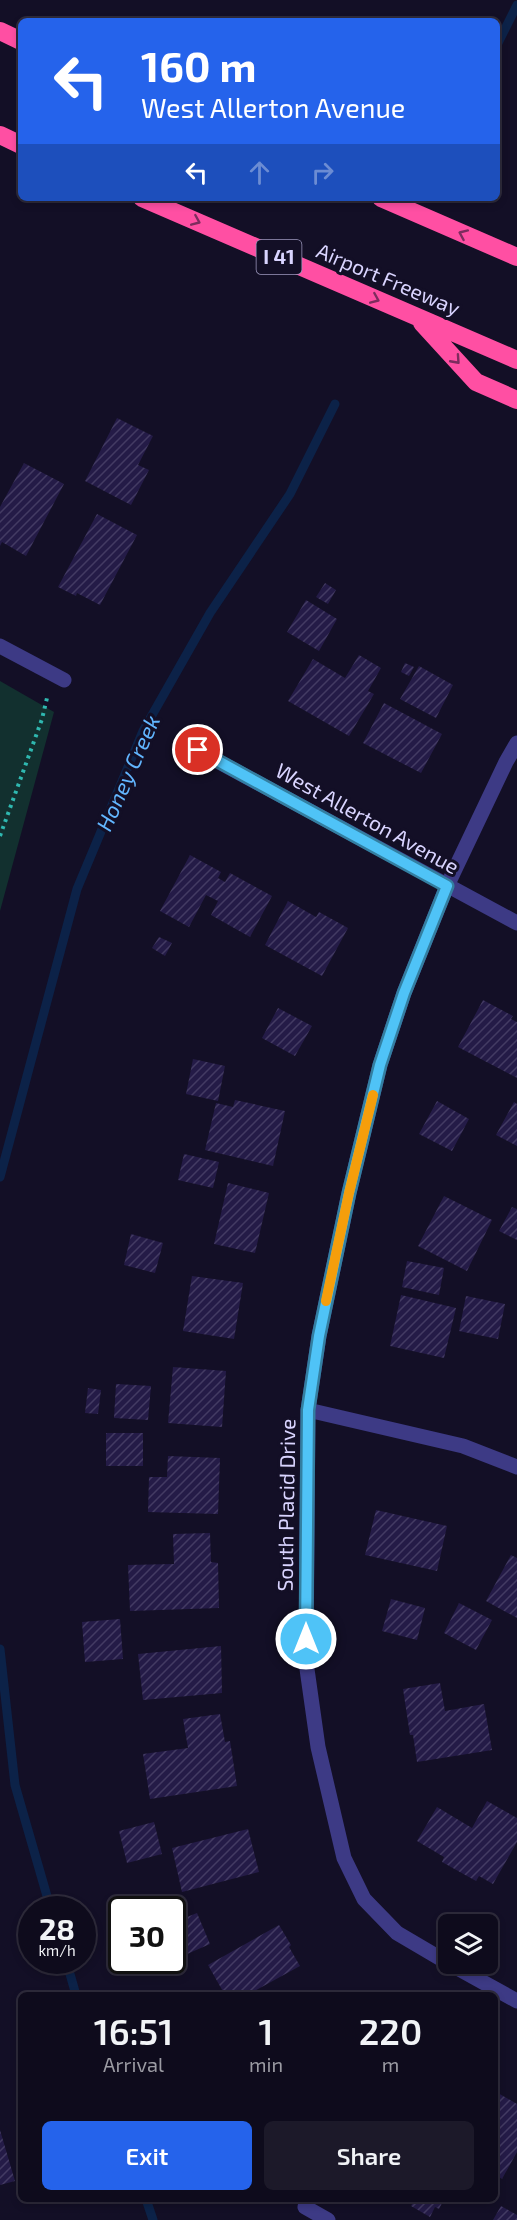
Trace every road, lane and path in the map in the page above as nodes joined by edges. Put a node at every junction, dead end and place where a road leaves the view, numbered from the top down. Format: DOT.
graph roads {
  1 [pos="0,31"];
  2 [pos="18,40"];
  3 [pos="0,135"];
  4 [pos="18,144"];
  5 [pos="149,201"];
  6 [pos="388,201"];
  7 [pos="517,257"];
  8 [pos="417,317"];
  9 [pos="517,360"];
  10 [pos="517,400"];
  11 [pos="0,646"];
  12 [pos="58,677"];
  13 [pos="517,743"];
  14 [pos="198,750"];
  15 [pos="0,836"];
  16 [pos="447,886"];
  17 [pos="517,923"];
  18 [pos="308,1410"];
  19 [pos="517,1467"];
  20 [pos="438,1957"];
  21 [pos="469,1974"];
  22 [pos="517,2001"];
  23 [pos="305,2207"];
  24 [pos="328,2220"];
  1 -- 2 [label="highway"];
  3 -- 4 [label="highway"];
  5 -- 8 [label="highway, Airport Freeway / I 41, one-way"];
  7 -- 6 [label="highway, one-way"];
  8 -- 9 [label="highway, Airport Freeway / I 41"];
  8 -- 10 [label="highway, one-way"];
  11 -- 12 [label="street"];
  12 -- 15 [label="path"];
  13 -- 16 [label="street, South Placid Drive"];
  14 -- 16 [label="street, West Allerton Avenue"];
  16 -- 17 [label="street, West Allerton Avenue"];
  16 -- 18 [label="street, South Placid Drive"];
  18 -- 19 [label="street"];
  18 -- 20 [label="street, South Placid Drive"];
  21 -- 22 [label="street, South Placid Drive"];
  23 -- 24 [label="street"];
}
